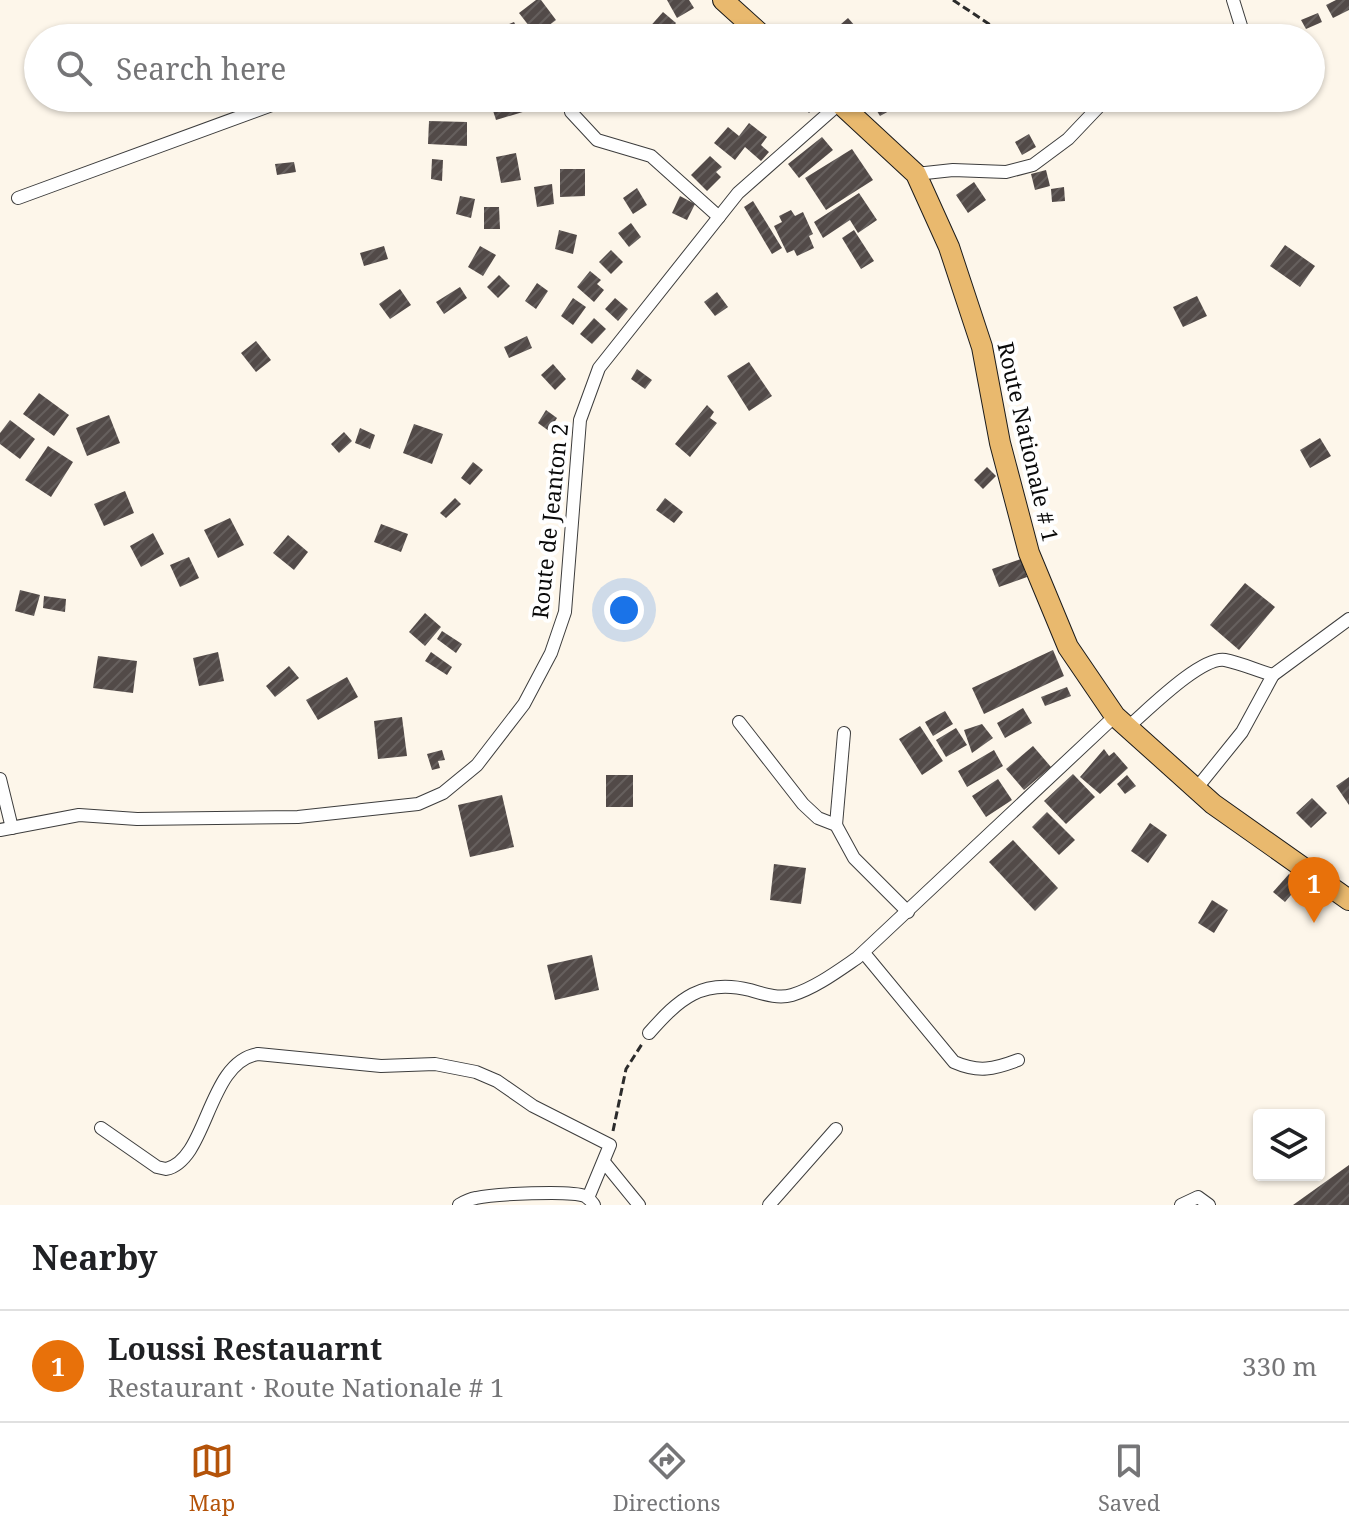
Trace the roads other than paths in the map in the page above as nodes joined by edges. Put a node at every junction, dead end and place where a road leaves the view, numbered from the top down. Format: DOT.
graph roads {
  1 [pos="723,0"];
  2 [pos="1233,0"];
  3 [pos="750,24"];
  4 [pos="1240,24"];
  5 [pos="253,112"];
  6 [pos="571,112"];
  7 [pos="825,112"];
  8 [pos="849,112"];
  9 [pos="1094,112"];
  10 [pos="916,174"];
  11 [pos="18,198"];
  12 [pos="719,217"];
  13 [pos="1349,619"];
  14 [pos="1273,675"];
  15 [pos="739,722"];
  16 [pos="1122,722"];
  17 [pos="844,733"];
  18 [pos="0,779"];
  19 [pos="1196,789"];
  20 [pos="836,825"];
  21 [pos="6,829"];
  22 [pos="1349,900"];
  23 [pos="908,912"];
  24 [pos="864,953"];
  25 [pos="649,1033"];
  26 [pos="1018,1060"];
  27 [pos="101,1128"];
  28 [pos="836,1129"];
  29 [pos="604,1162"];
  30 [pos="591,1201"];
  31 [pos="459,1205"];
  32 [pos="639,1205"];
  33 [pos="769,1205"];
  34 [pos="1181,1205"];
  35 [pos="1209,1205"];
  1 -- 3 [label="main road"];
  2 -- 4 [label="street"];
  5 -- 11 [label="street"];
  6 -- 12 [label="street"];
  7 -- 12 [label="street, Route de Jeanton 2"];
  8 -- 10 [label="main road, Route Nationale # 1"];
  9 -- 10 [label="street"];
  10 -- 16 [label="main road, Route Nationale # 1"];
  12 -- 21 [label="street, Route de Jeanton 2"];
  13 -- 14 [label="street"];
  14 -- 16 [label="street"];
  14 -- 19 [label="street"];
  15 -- 20 [label="street"];
  16 -- 19 [label="main road, Route Nationale # 1"];
  16 -- 23 [label="street"];
  17 -- 20 [label="street"];
  18 -- 21 [label="street"];
  19 -- 22 [label="main road, Route Nationale # 1"];
  20 -- 23 [label="street"];
  23 -- 24 [label="street"];
  24 -- 25 [label="street"];
  24 -- 26 [label="street"];
  27 -- 29 [label="street"];
  28 -- 33 [label="street"];
  29 -- 30 [label="street"];
  29 -- 32 [label="street"];
  30 -- 31 [label="street"];
  34 -- 35 [label="street"];
}
